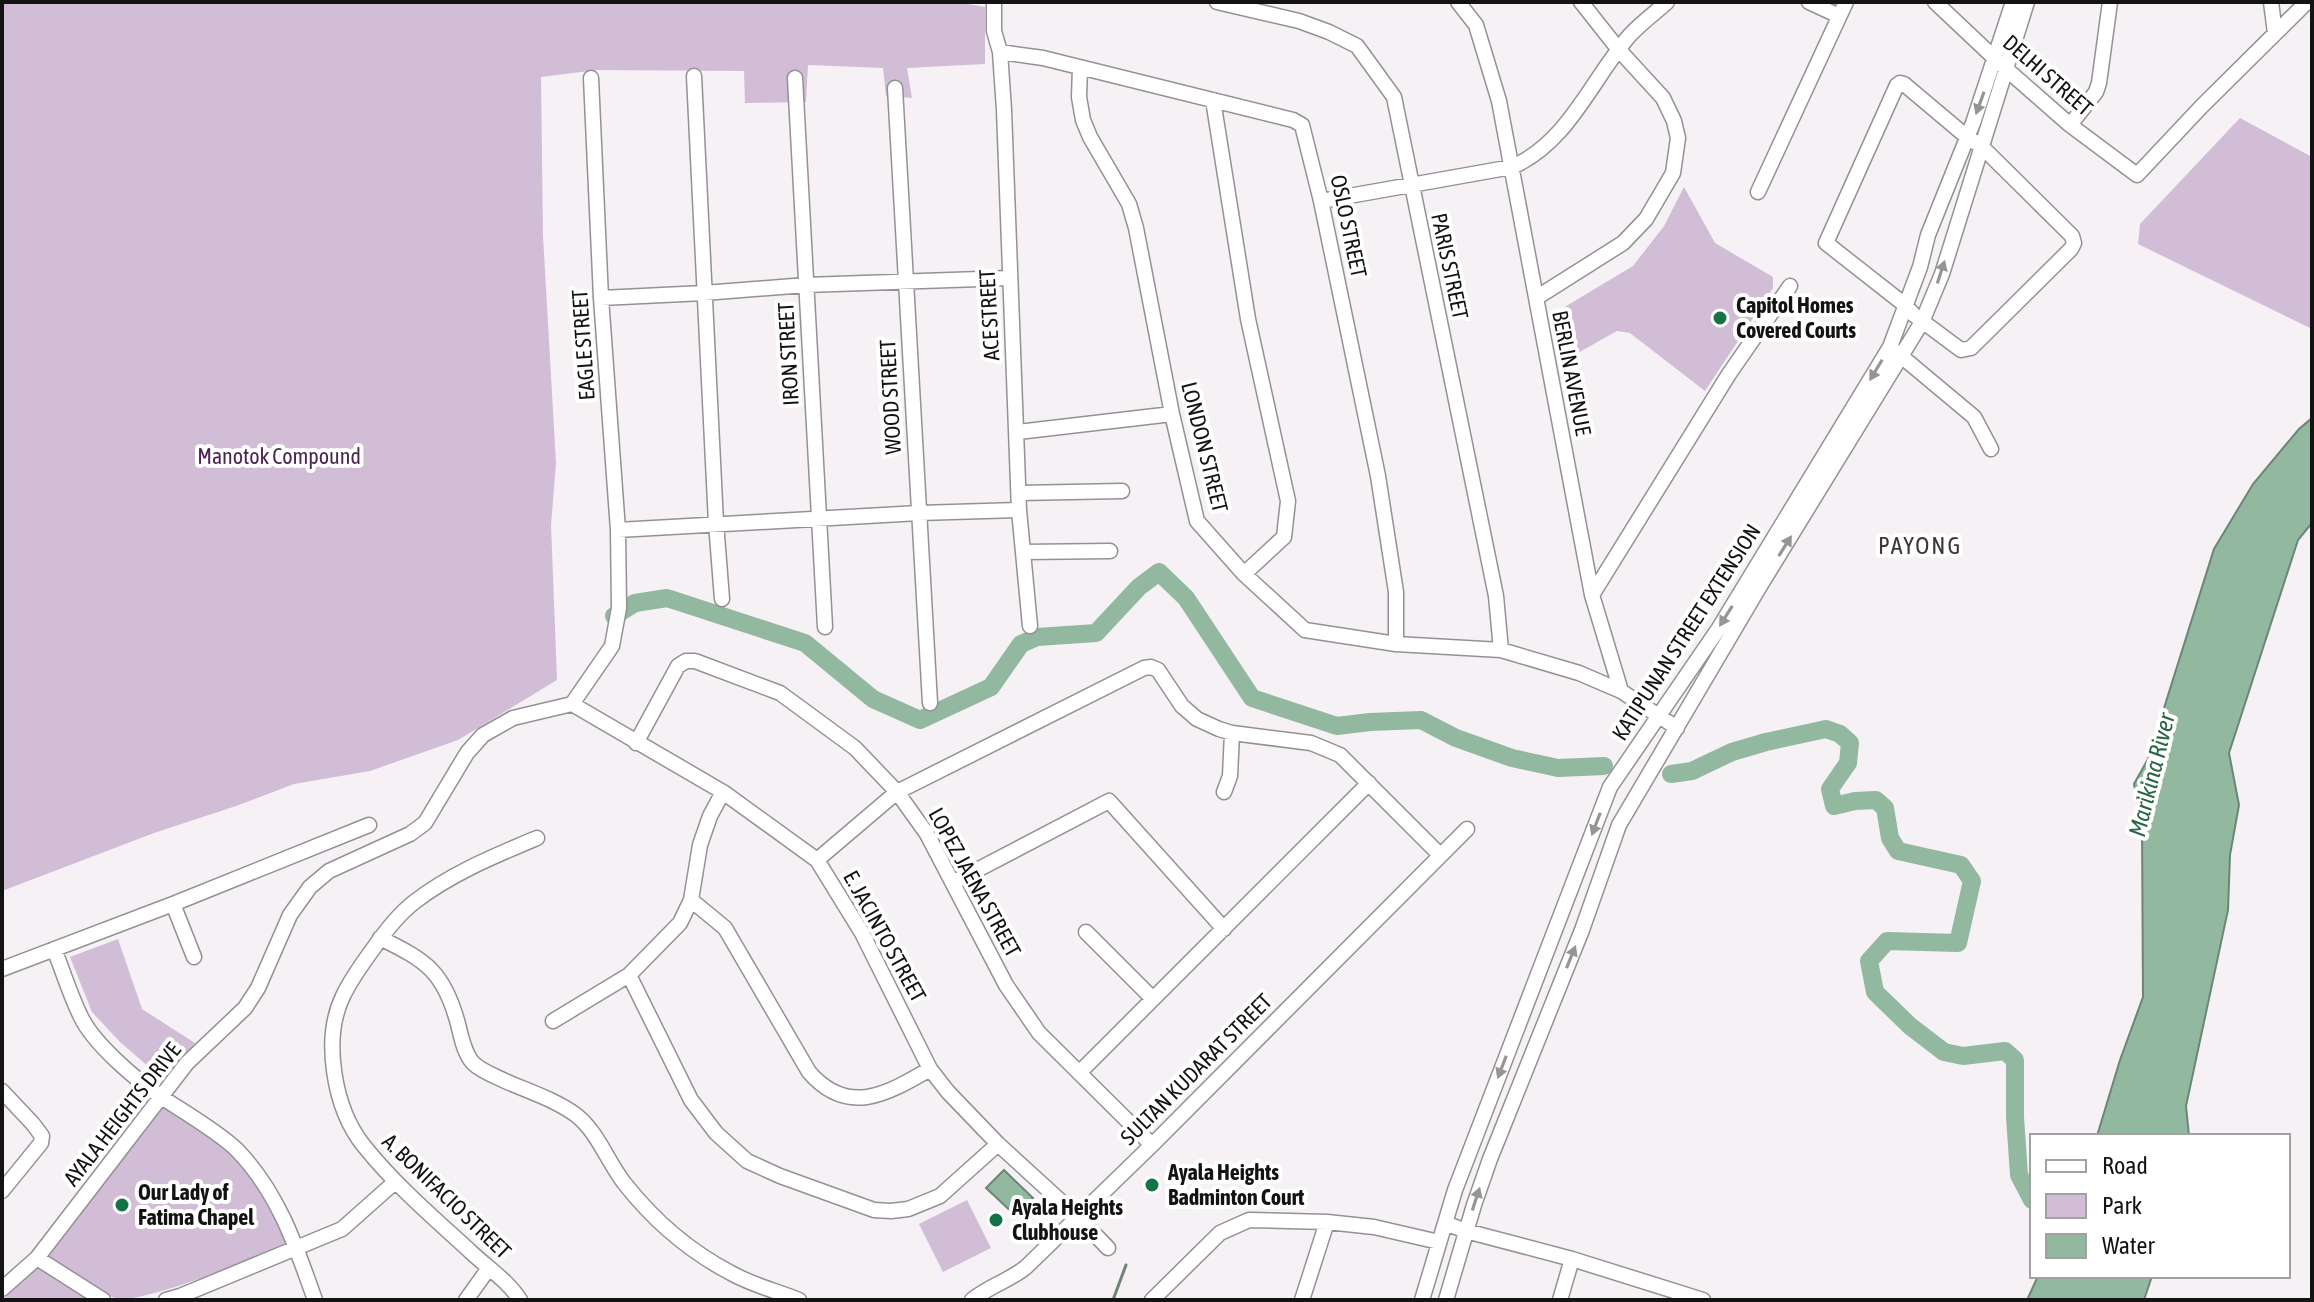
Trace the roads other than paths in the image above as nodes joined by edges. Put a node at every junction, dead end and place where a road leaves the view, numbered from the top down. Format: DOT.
graph roads {
  1 [pos="994,2"];
  2 [pos="1217,2"];
  3 [pos="1458,2"];
  4 [pos="1581,2"];
  5 [pos="1667,2"];
  6 [pos="1809,2"];
  7 [pos="1846,2"];
  8 [pos="1935,2"];
  9 [pos="2013,2"];
  10 [pos="2027,2"];
  11 [pos="2110,2"];
  12 [pos="2271,2"];
  13 [pos="2307,2"];
  14 [pos="1839,16"];
  15 [pos="2275,33"];
  16 [pos="1619,50"];
  17 [pos="1000,52"];
  18 [pos="2000,64"];
  19 [pos="1080,68"];
  20 [pos="694,76"];
  21 [pos="591,78"];
  22 [pos="795,78"];
  23 [pos="895,88"];
  24 [pos="1213,100"];
  25 [pos="2070,125"];
  26 [pos="1967,137"];
  27 [pos="1981,146"];
  28 [pos="1512,167"];
  29 [pos="1411,184"];
  30 [pos="1758,192"];
  31 [pos="1321,201"];
  32 [pos="1009,278"];
  33 [pos="906,280"];
  34 [pos="806,285"];
  35 [pos="1790,286"];
  36 [pos="704,293"];
  37 [pos="601,298"];
  38 [pos="1536,298"];
  39 [pos="1905,305"];
  40 [pos="1922,322"];
  41 [pos="1896,352"];
  42 [pos="1172,414"];
  43 [pos="1018,432"];
  44 [pos="1991,449"];
  45 [pos="1122,491"];
  46 [pos="1019,493"];
  47 [pos="1803,504"];
  48 [pos="1019,510"];
  49 [pos="919,513"];
  50 [pos="819,519"];
  51 [pos="716,523"];
  52 [pos="618,530"];
  53 [pos="1110,551"];
  54 [pos="1024,552"];
  55 [pos="1244,574"];
  56 [pos="1592,595"];
  57 [pos="722,599"];
  58 [pos="1030,626"];
  59 [pos="825,627"];
  60 [pos="1396,644"];
  61 [pos="1501,650"];
  62 [pos="1610,661"];
  63 [pos="1590,678"];
  64 [pos="1621,691"];
  65 [pos="930,703"];
  66 [pos="572,704"];
  67 [pos="1657,720"];
  68 [pos="1675,731"];
  69 [pos="1232,733"];
  70 [pos="636,743"];
  71 [pos="1369,783"];
  72 [pos="723,792"];
  73 [pos="897,792"];
  74 [pos="1224,792"];
  75 [pos="369,825"];
  76 [pos="1467,829"];
  77 [pos="537,838"];
  78 [pos="1440,855"];
  79 [pos="817,860"];
  80 [pos="954,882"];
  81 [pos="691,900"];
  82 [pos="173,904"];
  83 [pos="1224,929"];
  84 [pos="1086,932"];
  85 [pos="380,938"];
  86 [pos="54,949"];
  87 [pos="194,957"];
  88 [pos="2,969"];
  89 [pos="629,975"];
  90 [pos="1153,999"];
  91 [pos="553,1021"];
  92 [pos="930,1069"];
  93 [pos="1079,1073"];
  94 [pos="2,1091"];
  95 [pos="160,1096"];
  96 [pos="998,1144"];
  97 [pos="1152,1145"];
  98 [pos="395,1182"];
  99 [pos="2,1191"];
  100 [pos="1078,1217"];
  101 [pos="1327,1222"];
  102 [pos="1445,1223"];
  103 [pos="1466,1231"];
  104 [pos="1439,1242"];
  105 [pos="296,1248"];
  106 [pos="1108,1248"];
  107 [pos="37,1258"];
  108 [pos="1572,1259"];
  109 [pos="489,1268"];
  110 [pos="2,1289"];
  111 [pos="103,1300"];
  112 [pos="166,1300"];
  113 [pos="315,1300"];
  114 [pos="466,1300"];
  115 [pos="520,1300"];
  116 [pos="799,1300"];
  117 [pos="972,1300"];
  118 [pos="1152,1300"];
  119 [pos="1302,1300"];
  120 [pos="1422,1300"];
  121 [pos="1446,1300"];
  122 [pos="1560,1300"];
  123 [pos="1703,1300"];
  1 -- 17 [label="street, ACE STREET"];
  2 -- 29 [label="street, PARIS STREET"];
  3 -- 28 [label="street, BERLIN AVENUE"];
  4 -- 16 [label="street"];
  5 -- 16 [label="street"];
  6 -- 14 [label="street"];
  7 -- 14 [label="street"];
  8 -- 18 [label="street, DELHI STREET"];
  9 -- 18 [label="street, KATIPUNAN STREET EXTENSION"];
  10 -- 18 [label="street, KATIPUNAN STREET EXTENSION"];
  11 -- 25 [label="street"];
  12 -- 15 [label="street"];
  13 -- 15 [label="street"];
  14 -- 30 [label="street"];
  15 -- 25 [label="street, DELHI STREET"];
  16 -- 28 [label="street"];
  16 -- 38 [label="street"];
  17 -- 19 [label="street, OSLO STREET"];
  17 -- 32 [label="street, ACE STREET"];
  18 -- 25 [label="street, DELHI STREET"];
  18 -- 26 [label="street, KATIPUNAN STREET EXTENSION, one-way"];
  18 -- 27 [label="street, KATIPUNAN STREET EXTENSION"];
  19 -- 24 [label="street, OSLO STREET"];
  19 -- 42 [label="street, LONDON STREET"];
  20 -- 36 [label="street"];
  21 -- 37 [label="street, EAGLE STREET"];
  22 -- 34 [label="street, IRON STREET"];
  23 -- 33 [label="street, WOOD STREET"];
  24 -- 31 [label="street, OSLO STREET"];
  24 -- 55 [label="street"];
  26 -- 27 [label="street"];
  26 -- 39 [label="street, KATIPUNAN STREET EXTENSION"];
  26 -- 39 [label="street"];
  40 -- 27 [label="street, KATIPUNAN STREET EXTENSION, one-way"];
  27 -- 40 [label="street"];
  28 -- 29 [label="street"];
  28 -- 38 [label="street, BERLIN AVENUE"];
  29 -- 31 [label="street"];
  29 -- 61 [label="street, PARIS STREET"];
  31 -- 60 [label="street, OSLO STREET"];
  32 -- 33 [label="street"];
  32 -- 43 [label="street, ACE STREET"];
  33 -- 34 [label="street"];
  33 -- 49 [label="street, WOOD STREET"];
  34 -- 36 [label="street"];
  34 -- 50 [label="street, IRON STREET"];
  35 -- 56 [label="street"];
  36 -- 37 [label="street"];
  36 -- 51 [label="street"];
  37 -- 52 [label="street, EAGLE STREET"];
  38 -- 56 [label="street, BERLIN AVENUE"];
  39 -- 40 [label="street"];
  39 -- 41 [label="street, KATIPUNAN STREET EXTENSION"];
  40 -- 41 [label="street, KATIPUNAN STREET EXTENSION"];
  41 -- 44 [label="street"];
  41 -- 47 [label="street, KATIPUNAN STREET EXTENSION"];
  42 -- 43 [label="street"];
  42 -- 55 [label="street, LONDON STREET"];
  43 -- 46 [label="street, ACE STREET"];
  45 -- 46 [label="street"];
  46 -- 48 [label="street, ACE STREET"];
  47 -- 67 [label="street, KATIPUNAN STREET EXTENSION, one-way"];
  68 -- 47 [label="street, KATIPUNAN STREET EXTENSION, one-way"];
  48 -- 49 [label="street"];
  48 -- 54 [label="street, ACE STREET"];
  49 -- 50 [label="street"];
  49 -- 65 [label="street, WOOD STREET"];
  50 -- 51 [label="street"];
  50 -- 59 [label="street, IRON STREET"];
  51 -- 52 [label="street"];
  51 -- 57 [label="street"];
  52 -- 66 [label="street, EAGLE STREET"];
  53 -- 54 [label="street"];
  54 -- 58 [label="street, ACE STREET"];
  55 -- 60 [label="street, LONDON STREET"];
  56 -- 62 [label="street, BERLIN AVENUE"];
  60 -- 61 [label="street, LONDON STREET"];
  61 -- 63 [label="street, LONDON STREET"];
  62 -- 63 [label="street"];
  62 -- 64 [label="street, BERLIN AVENUE"];
  63 -- 64 [label="street, LONDON STREET"];
  64 -- 67 [label="street"];
  66 -- 70 [label="street, E. JACINTO STREET"];
  66 -- 95 [label="street, AYALA HEIGHTS DRIVE"];
  67 -- 68 [label="street"];
  67 -- 102 [label="street, KATIPUNAN STREET EXTENSION, one-way"];
  103 -- 68 [label="street, KATIPUNAN STREET EXTENSION, one-way"];
  69 -- 71 [label="street"];
  69 -- 73 [label="street"];
  69 -- 74 [label="street"];
  70 -- 72 [label="street, E. JACINTO STREET"];
  70 -- 73 [label="street, LOPEZ JAENA STREET"];
  71 -- 78 [label="street"];
  71 -- 83 [label="street"];
  72 -- 79 [label="street, E. JACINTO STREET"];
  72 -- 81 [label="street"];
  73 -- 79 [label="street"];
  73 -- 80 [label="street, LOPEZ JAENA STREET"];
  75 -- 82 [label="street"];
  76 -- 78 [label="street, SULTAN KUDARAT STREET"];
  77 -- 85 [label="street, A. BONIFACIO STREET"];
  78 -- 97 [label="street, SULTAN KUDARAT STREET"];
  79 -- 92 [label="street, E. JACINTO STREET"];
  80 -- 83 [label="street"];
  80 -- 93 [label="street, LOPEZ JAENA STREET"];
  81 -- 89 [label="street"];
  81 -- 92 [label="street"];
  82 -- 86 [label="street"];
  82 -- 87 [label="street"];
  83 -- 90 [label="street"];
  84 -- 90 [label="street"];
  85 -- 98 [label="street, A. BONIFACIO STREET"];
  85 -- 116 [label="street"];
  86 -- 88 [label="street"];
  86 -- 95 [label="street"];
  89 -- 91 [label="street"];
  89 -- 96 [label="street"];
  90 -- 93 [label="street"];
  92 -- 96 [label="street, E. JACINTO STREET"];
  93 -- 97 [label="street, LOPEZ JAENA STREET"];
  94 -- 99 [label="street"];
  95 -- 105 [label="street"];
  95 -- 107 [label="street, AYALA HEIGHTS DRIVE"];
  96 -- 100 [label="street, E. JACINTO STREET"];
  97 -- 100 [label="street, SULTAN KUDARAT STREET"];
  98 -- 105 [label="street"];
  98 -- 109 [label="street, A. BONIFACIO STREET"];
  100 -- 106 [label="street, E. JACINTO STREET"];
  100 -- 117 [label="street, SULTAN KUDARAT STREET"];
  101 -- 104 [label="street"];
  101 -- 118 [label="street"];
  101 -- 119 [label="street"];
  102 -- 103 [label="street"];
  102 -- 104 [label="street, KATIPUNAN STREET EXTENSION"];
  103 -- 108 [label="street"];
  103 -- 121 [label="street, KATIPUNAN STREET EXTENSION"];
  104 -- 120 [label="street, KATIPUNAN STREET EXTENSION"];
  105 -- 112 [label="street"];
  105 -- 113 [label="street"];
  107 -- 110 [label="street, AYALA HEIGHTS DRIVE"];
  107 -- 111 [label="street"];
  108 -- 122 [label="street"];
  108 -- 123 [label="street"];
  109 -- 114 [label="street"];
  109 -- 115 [label="street, A. BONIFACIO STREET"];
}
